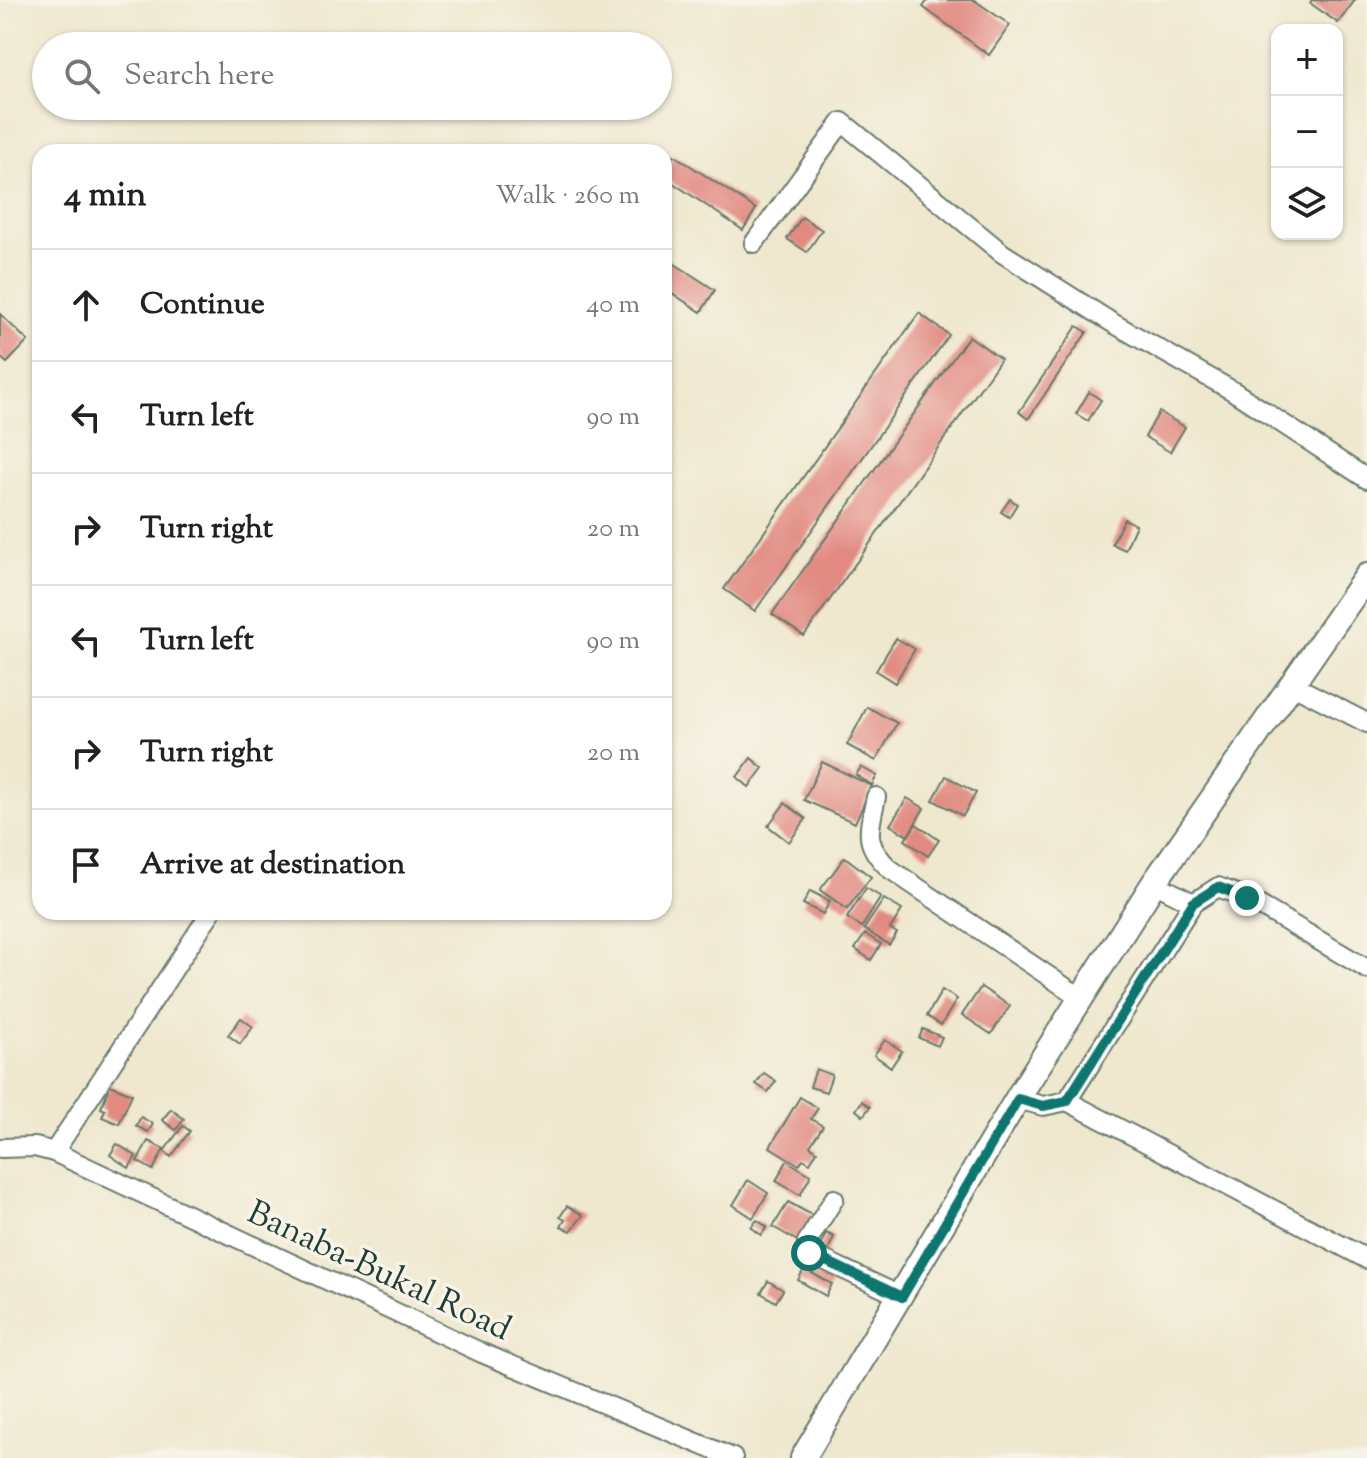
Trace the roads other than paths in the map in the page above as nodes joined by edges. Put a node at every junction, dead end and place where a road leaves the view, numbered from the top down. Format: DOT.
graph roads {
  1 [pos="754,243"];
  2 [pos="1367,479"];
  3 [pos="1367,576"];
  4 [pos="1291,684"];
  5 [pos="1367,723"];
  6 [pos="876,797"];
  7 [pos="1154,883"];
  8 [pos="1193,903"];
  9 [pos="206,920"];
  10 [pos="1367,969"];
  11 [pos="1081,998"];
  12 [pos="1018,1099"];
  13 [pos="1067,1101"];
  14 [pos="0,1148"];
  15 [pos="54,1152"];
  16 [pos="834,1199"];
  17 [pos="1367,1259"];
  18 [pos="902,1297"];
  19 [pos="733,1458"];
  20 [pos="803,1458"];
  1 -- 2 [label="street"];
  3 -- 4 [label="main road"];
  4 -- 5 [label="street"];
  4 -- 7 [label="main road"];
  6 -- 11 [label="street"];
  7 -- 8 [label="street"];
  7 -- 11 [label="main road"];
  8 -- 10 [label="street"];
  8 -- 13 [label="street"];
  9 -- 15 [label="street"];
  11 -- 12 [label="main road"];
  12 -- 13 [label="street"];
  12 -- 18 [label="main road"];
  13 -- 17 [label="street"];
  14 -- 15 [label="street, Banaba-Bukal Road"];
  15 -- 19 [label="street, Banaba-Bukal Road"];
  16 -- 18 [label="street"];
  18 -- 20 [label="main road"];
}
